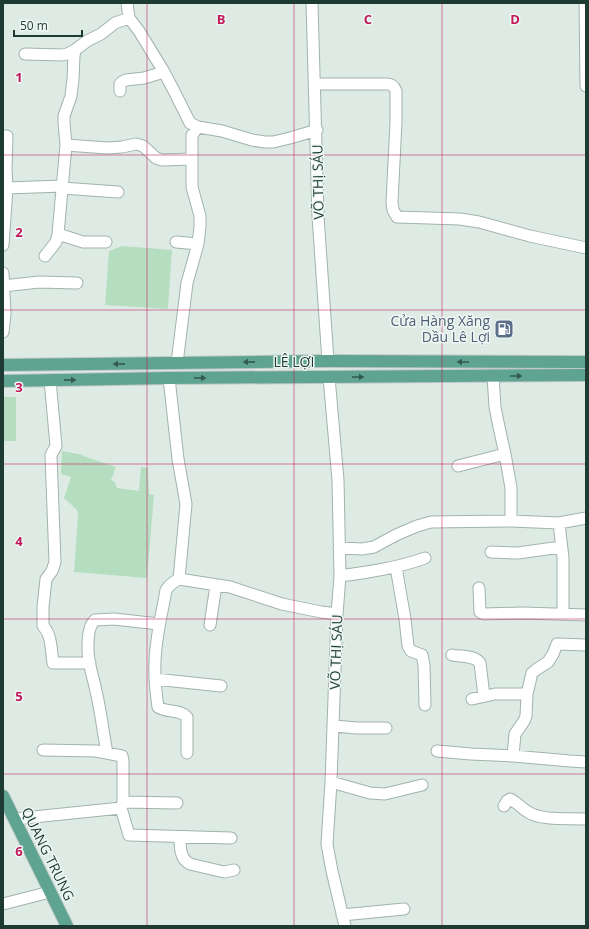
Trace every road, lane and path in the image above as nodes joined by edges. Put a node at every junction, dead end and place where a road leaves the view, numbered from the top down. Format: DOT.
graph roads {
  1 [pos="127,3"];
  2 [pos="312,3"];
  3 [pos="585,3"];
  4 [pos="129,18"];
  5 [pos="75,50"];
  6 [pos="25,54"];
  7 [pos="164,72"];
  8 [pos="315,84"];
  9 [pos="586,86"];
  10 [pos="120,91"];
  11 [pos="198,127"];
  12 [pos="317,130"];
  13 [pos="5,136"];
  14 [pos="66,145"];
  15 [pos="192,159"];
  16 [pos="62,187"];
  17 [pos="7,188"];
  18 [pos="118,192"];
  19 [pos="58,234"];
  20 [pos="106,242"];
  21 [pos="176,242"];
  22 [pos="198,244"];
  23 [pos="3,245"];
  24 [pos="586,248"];
  25 [pos="45,256"];
  26 [pos="3,273"];
  27 [pos="77,283"];
  28 [pos="3,286"];
  29 [pos="3,332"];
  30 [pos="328,361"];
  31 [pos="586,362"];
  32 [pos="177,363"];
  33 [pos="3,365"];
  34 [pos="586,375"];
  35 [pos="493,376"];
  36 [pos="329,377"];
  37 [pos="170,378"];
  38 [pos="50,380"];
  39 [pos="3,381"];
  40 [pos="506,454"];
  41 [pos="458,466"];
  42 [pos="586,518"];
  43 [pos="512,521"];
  44 [pos="559,523"];
  45 [pos="561,547"];
  46 [pos="339,548"];
  47 [pos="491,552"];
  48 [pos="425,558"];
  49 [pos="396,567"];
  50 [pos="340,576"];
  51 [pos="179,579"];
  52 [pos="216,585"];
  53 [pos="479,588"];
  54 [pos="337,614"];
  55 [pos="563,614"];
  56 [pos="586,615"];
  57 [pos="159,624"];
  58 [pos="210,625"];
  59 [pos="586,645"];
  60 [pos="452,656"];
  61 [pos="90,663"];
  62 [pos="155,679"];
  63 [pos="221,686"];
  64 [pos="528,694"];
  65 [pos="484,696"];
  66 [pos="472,698"];
  67 [pos="425,705"];
  68 [pos="334,726"];
  69 [pos="386,728"];
  70 [pos="43,750"];
  71 [pos="437,751"];
  72 [pos="107,753"];
  73 [pos="187,753"];
  74 [pos="513,756"];
  75 [pos="586,762"];
  76 [pos="331,782"];
  77 [pos="422,785"];
  78 [pos="3,796"];
  79 [pos="177,803"];
  80 [pos="122,805"];
  81 [pos="504,806"];
  82 [pos="14,819"];
  83 [pos="586,819"];
  84 [pos="180,837"];
  85 [pos="231,838"];
  86 [pos="234,870"];
  87 [pos="50,892"];
  88 [pos="3,904"];
  89 [pos="404,909"];
  90 [pos="343,920"];
  91 [pos="67,926"];
  1 -- 4 [label="street"];
  2 -- 8 [label="street, VÕ THỊ SÁU"];
  3 -- 9 [label="street"];
  4 -- 5 [label="street"];
  4 -- 7 [label="street"];
  5 -- 6 [label="street"];
  5 -- 14 [label="street"];
  7 -- 10 [label="street"];
  7 -- 11 [label="street"];
  8 -- 12 [label="street, VÕ THỊ SÁU"];
  8 -- 24 [label="street"];
  11 -- 12 [label="street"];
  11 -- 15 [label="street"];
  12 -- 30 [label="street, VÕ THỊ SÁU"];
  13 -- 17 [label="street"];
  14 -- 15 [label="street"];
  14 -- 16 [label="street"];
  15 -- 22 [label="street"];
  16 -- 17 [label="street"];
  16 -- 18 [label="street"];
  16 -- 19 [label="street"];
  17 -- 23 [label="street"];
  19 -- 20 [label="street"];
  19 -- 25 [label="street"];
  21 -- 22 [label="street"];
  22 -- 32 [label="street"];
  26 -- 28 [label="street"];
  27 -- 28 [label="street"];
  28 -- 29 [label="street"];
  31 -- 30 [label="main road, LÊ LỢI, one-way"];
  30 -- 32 [label="main road, LÊ LỢI, one-way"];
  30 -- 36 [label="main road"];
  32 -- 33 [label="main road, LÊ LỢI, one-way"];
  35 -- 34 [label="main road, LÊ LỢI, one-way"];
  36 -- 35 [label="main road, LÊ LỢI, one-way"];
  35 -- 40 [label="street"];
  37 -- 36 [label="main road, LÊ LỢI, one-way"];
  36 -- 46 [label="street, VÕ THỊ SÁU"];
  38 -- 37 [label="main road, LÊ LỢI, one-way"];
  37 -- 51 [label="street"];
  38 -- 39 [label="main road, LÊ LỢI"];
  38 -- 61 [label="street"];
  40 -- 41 [label="street"];
  40 -- 43 [label="street"];
  42 -- 44 [label="street"];
  43 -- 44 [label="street"];
  43 -- 46 [label="street"];
  44 -- 45 [label="street"];
  45 -- 47 [label="street"];
  45 -- 55 [label="street"];
  46 -- 50 [label="street, VÕ THỊ SÁU"];
  48 -- 49 [label="street"];
  49 -- 50 [label="street"];
  49 -- 67 [label="street"];
  50 -- 54 [label="street, VÕ THỊ SÁU"];
  51 -- 52 [label="street"];
  51 -- 57 [label="street"];
  52 -- 54 [label="street"];
  52 -- 58 [label="street"];
  53 -- 55 [label="street"];
  54 -- 68 [label="street, VÕ THỊ SÁU"];
  55 -- 56 [label="street"];
  57 -- 61 [label="street"];
  57 -- 62 [label="street"];
  59 -- 64 [label="street"];
  60 -- 65 [label="street"];
  61 -- 72 [label="street"];
  62 -- 63 [label="street"];
  62 -- 73 [label="street"];
  64 -- 65 [label="street"];
  64 -- 74 [label="street"];
  65 -- 66 [label="street"];
  68 -- 69 [label="street"];
  68 -- 76 [label="street, VÕ THỊ SÁU"];
  70 -- 72 [label="street"];
  71 -- 74 [label="street"];
  72 -- 80 [label="street"];
  74 -- 75 [label="street"];
  76 -- 77 [label="street"];
  76 -- 90 [label="street, VÕ THỊ SÁU"];
  78 -- 82 [label="main road, QUANG TRUNG"];
  79 -- 80 [label="street"];
  80 -- 82 [label="street"];
  80 -- 84 [label="street"];
  81 -- 83 [label="street"];
  82 -- 87 [label="main road, QUANG TRUNG"];
  84 -- 85 [label="street"];
  84 -- 86 [label="street"];
  87 -- 88 [label="street"];
  87 -- 91 [label="main road, QUANG TRUNG"];
  89 -- 90 [label="street"];
}
